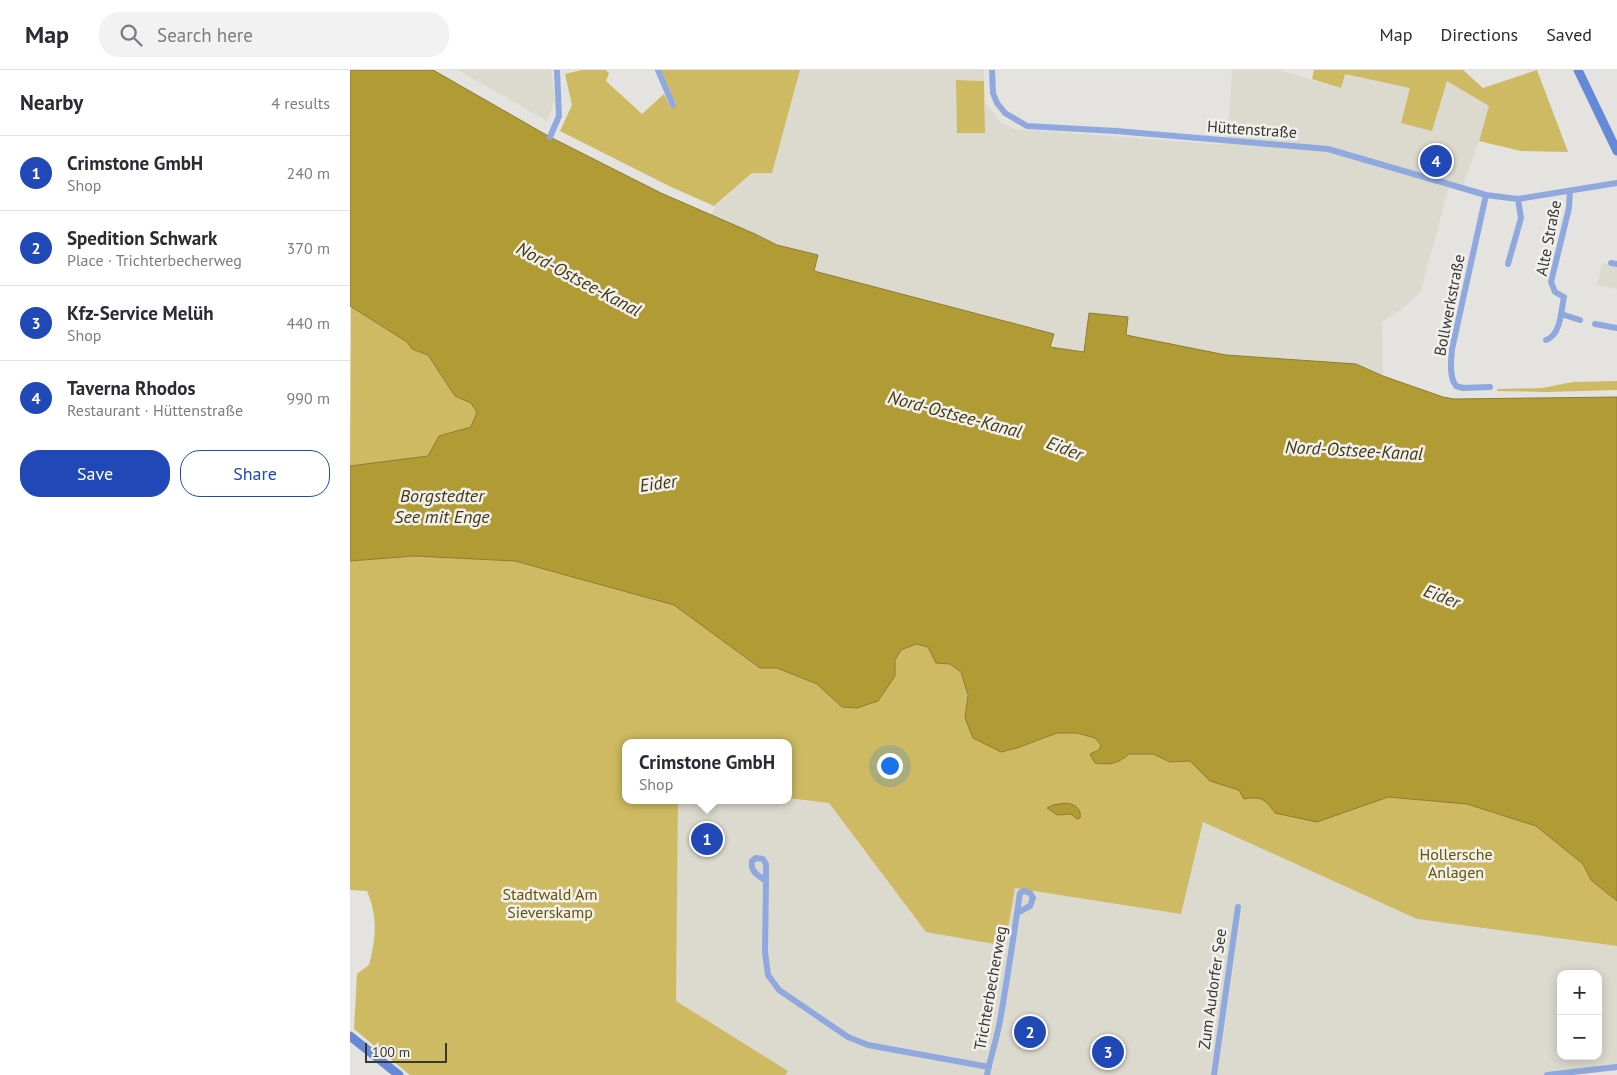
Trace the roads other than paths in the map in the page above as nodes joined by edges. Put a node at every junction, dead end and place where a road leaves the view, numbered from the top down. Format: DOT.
graph roads {
  1 [pos="556,70"];
  2 [pos="658,70"];
  3 [pos="992,70"];
  4 [pos="1578,70"];
  5 [pos="673,105"];
  6 [pos="550,137"];
  7 [pos="1617,150"];
  8 [pos="1617,183"];
  9 [pos="1570,191"];
  10 [pos="1486,195"];
  11 [pos="1518,199"];
  12 [pos="1508,264"];
  13 [pos="1560,314"];
  14 [pos="1580,320"];
  15 [pos="1595,324"];
  16 [pos="1617,328"];
  17 [pos="1546,340"];
  18 [pos="1490,388"];
  19 [pos="766,881"];
  20 [pos="1238,907"];
  21 [pos="1017,914"];
  22 [pos="350,1036"];
  23 [pos="989,1067"];
  24 [pos="1617,1067"];
  25 [pos="399,1075"];
  26 [pos="987,1075"];
  27 [pos="1214,1075"];
  28 [pos="1547,1075"];
  1 -- 6 [label="street"];
  2 -- 5 [label="street"];
  3 -- 10 [label="street, Hüttenstraße"];
  4 -- 7 [label="main road"];
  8 -- 9 [label="street, Hüttenstraße"];
  9 -- 11 [label="street, Hüttenstraße"];
  9 -- 13 [label="street, Alte Straße"];
  10 -- 11 [label="street, Hüttenstraße"];
  10 -- 18 [label="street, Bollwerkstraße"];
  11 -- 12 [label="street"];
  13 -- 14 [label="street"];
  13 -- 17 [label="street, Alte Straße"];
  15 -- 16 [label="street"];
  19 -- 23 [label="street, Trichterbecherweg"];
  20 -- 27 [label="street, Zum Audorfer See"];
  21 -- 23 [label="street, Trichterbecherweg"];
  22 -- 25 [label="main road"];
  23 -- 26 [label="street, Trichterbecherweg"];
  24 -- 28 [label="street"];
}
